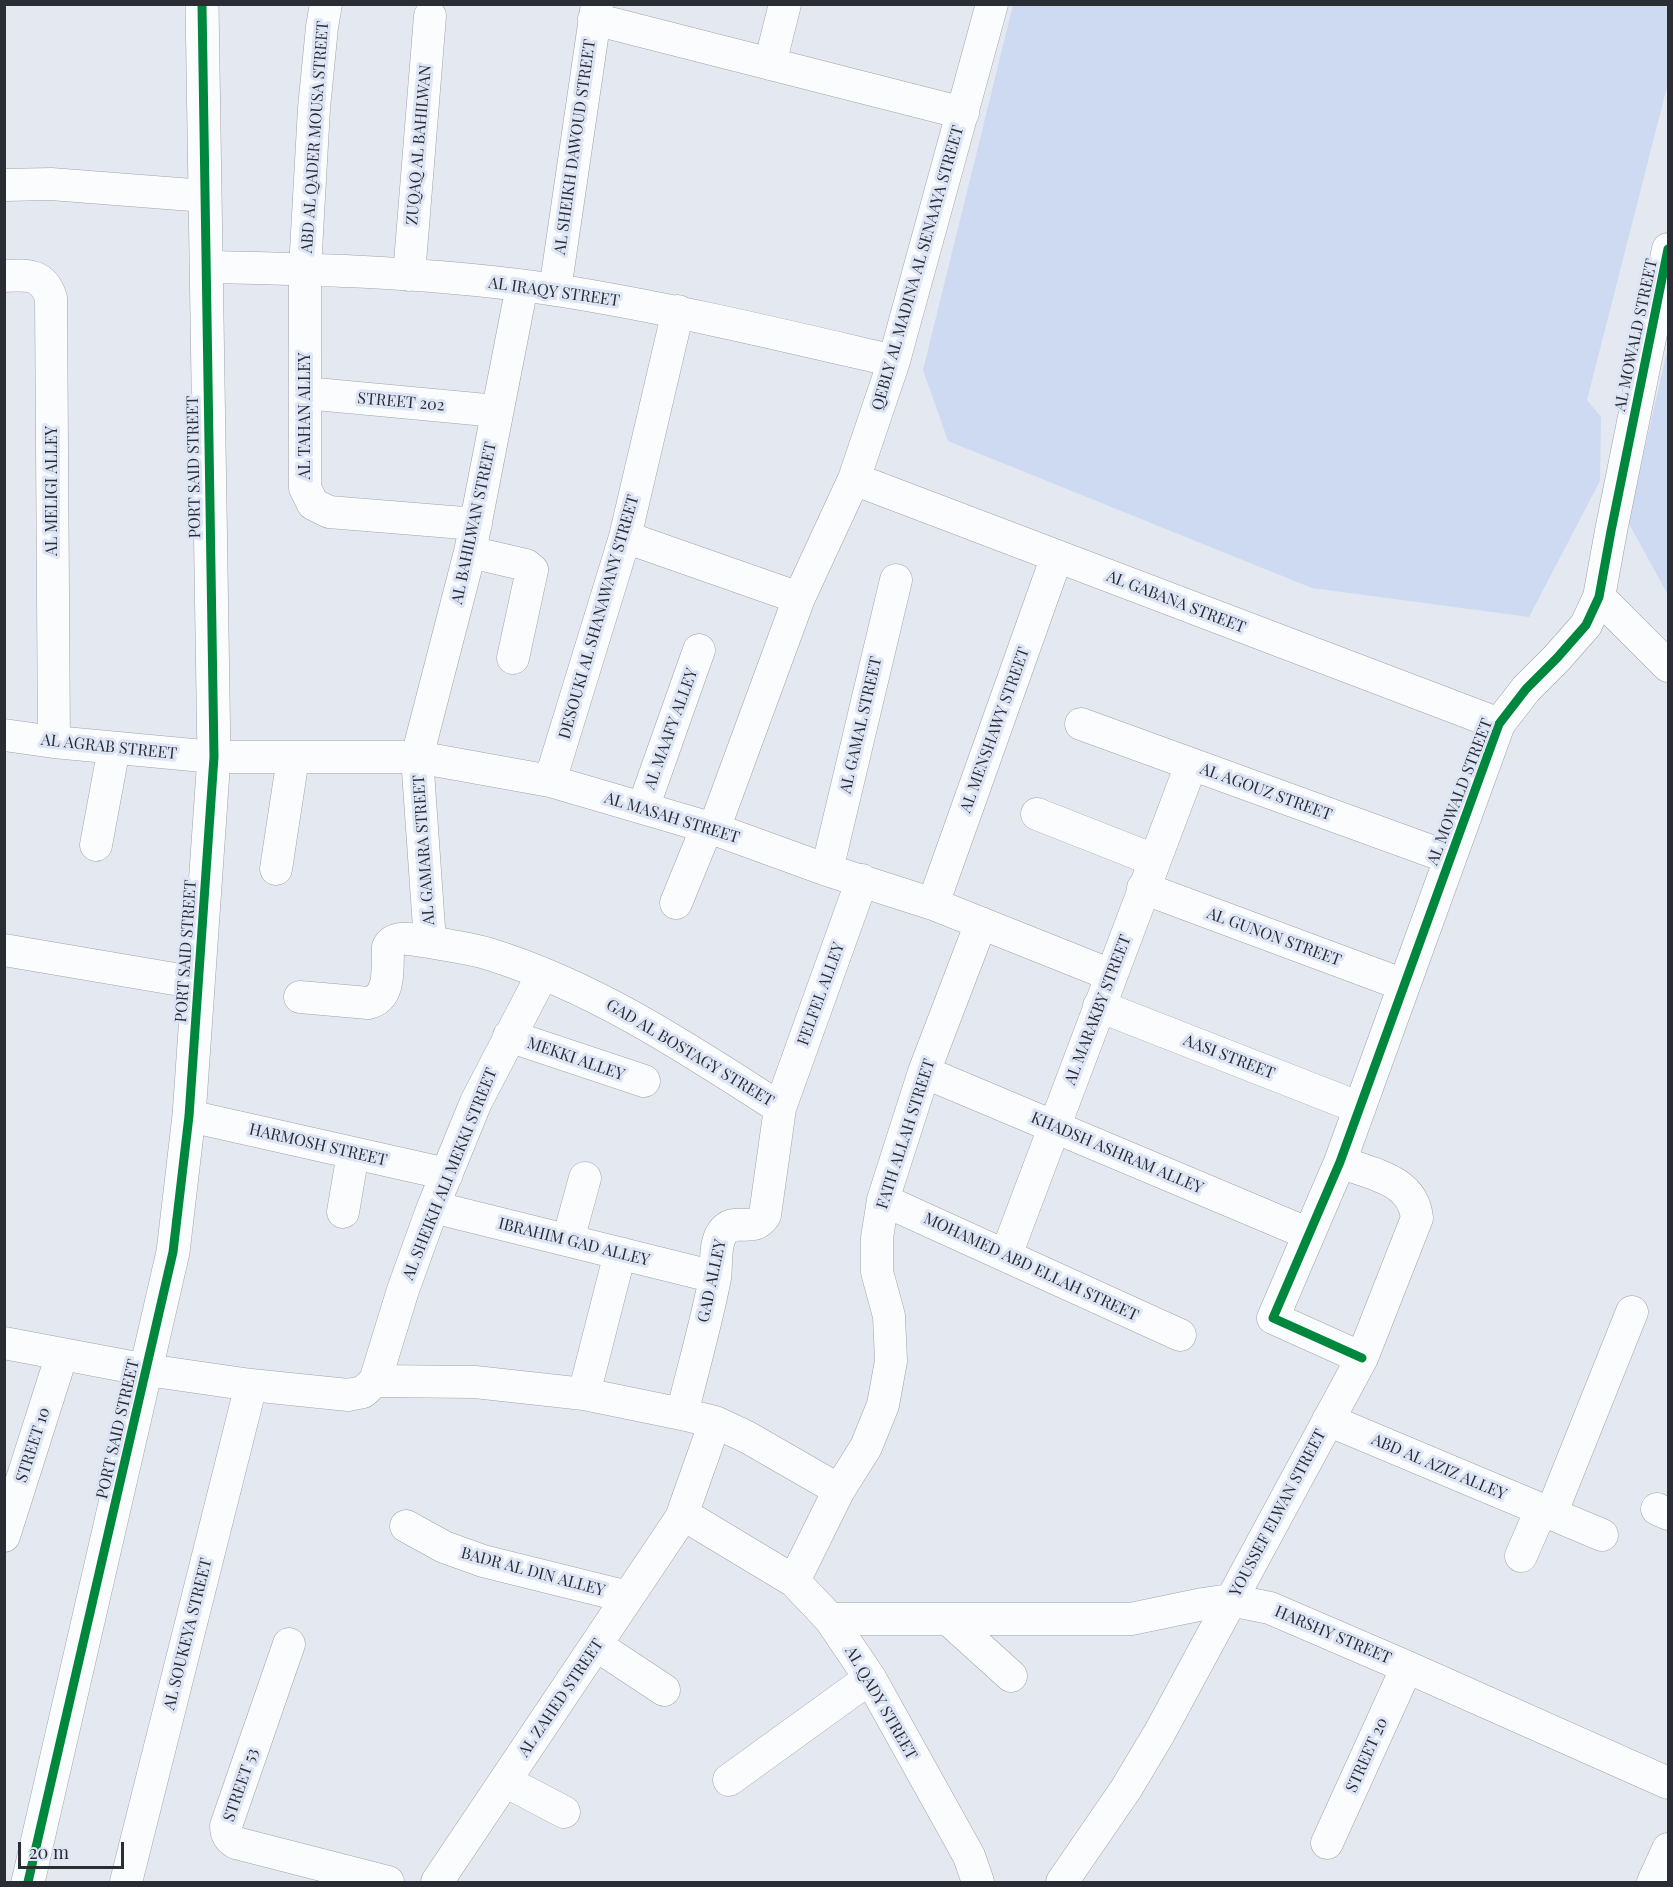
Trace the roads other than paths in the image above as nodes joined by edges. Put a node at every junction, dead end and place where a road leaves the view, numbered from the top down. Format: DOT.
graph roads {
  1 [pos="202,4"];
  2 [pos="326,4"];
  3 [pos="785,4"];
  4 [pos="992,4"];
  5 [pos="596,12"];
  6 [pos="430,16"];
  7 [pos="770,64"];
  8 [pos="963,113"];
  9 [pos="4,185"];
  10 [pos="205,196"];
  11 [pos="1668,249"];
  12 [pos="207,267"];
  13 [pos="305,269"];
  14 [pos="409,275"];
  15 [pos="4,276"];
  16 [pos="522,286"];
  17 [pos="555,290"];
  18 [pos="678,311"];
  19 [pos="894,361"];
  20 [pos="305,393"];
  21 [pos="497,411"];
  22 [pos="854,479"];
  23 [pos="625,537"];
  24 [pos="473,538"];
  25 [pos="1057,556"];
  26 [pos="896,580"];
  27 [pos="799,597"];
  28 [pos="1599,597"];
  29 [pos="699,650"];
  30 [pos="513,658"];
  31 [pos="1668,666"];
  32 [pos="1081,724"];
  33 [pos="1499,724"];
  34 [pos="4,735"];
  35 [pos="54,742"];
  36 [pos="114,748"];
  37 [pos="214,757"];
  38 [pos="417,757"];
  39 [pos="292,758"];
  40 [pos="1191,765"];
  41 [pos="550,781"];
  42 [pos="643,808"];
  43 [pos="1037,814"];
  44 [pos="711,828"];
  45 [pos="96,845"];
  46 [pos="1450,858"];
  47 [pos="276,869"];
  48 [pos="827,870"];
  49 [pos="1149,874"];
  50 [pos="862,880"];
  51 [pos="676,903"];
  52 [pos="933,904"];
  53 [pos="981,923"];
  54 [pos="430,942"];
  55 [pos="4,950"];
  56 [pos="542,975"];
  57 [pos="1111,975"];
  58 [pos="198,983"];
  59 [pos="1404,985"];
  60 [pos="300,997"];
  61 [pos="1099,1006"];
  62 [pos="509,1036"];
  63 [pos="924,1072"];
  64 [pos="644,1081"];
  65 [pos="780,1108"];
  66 [pos="1360,1108"];
  67 [pos="189,1116"];
  68 [pos="1053,1127"];
  69 [pos="353,1153"];
  70 [pos="1340,1162"];
  71 [pos="447,1174"];
  72 [pos="585,1178"];
  73 [pos="883,1200"];
  74 [pos="433,1207"];
  75 [pos="343,1212"];
  76 [pos="1309,1234"];
  77 [pos="568,1240"];
  78 [pos="620,1253"];
  79 [pos="1006,1255"];
  80 [pos="715,1277"];
  81 [pos="1632,1312"];
  82 [pos="1180,1335"];
  83 [pos="4,1343"];
  84 [pos="62,1354"];
  85 [pos="1362,1358"];
  86 [pos="147,1370"];
  87 [pos="375,1381"];
  88 [pos="251,1385"];
  89 [pos="584,1394"];
  90 [pos="682,1414"];
  91 [pos="1328,1420"];
  92 [pos="715,1422"];
  93 [pos="839,1490"];
  94 [pos="1546,1512"];
  95 [pos="684,1517"];
  96 [pos="406,1526"];
  97 [pos="1602,1535"];
  98 [pos="4,1536"];
  99 [pos="1521,1556"];
  100 [pos="794,1581"];
  101 [pos="628,1597"];
  102 [pos="1230,1600"];
  103 [pos="948,1619"];
  104 [pos="830,1620"];
  105 [pos="289,1644"];
  106 [pos="596,1645"];
  107 [pos="1407,1667"];
  108 [pos="1011,1676"];
  109 [pos="870,1678"];
  110 [pos="664,1690"];
  111 [pos="729,1780"];
  112 [pos="505,1781"];
  113 [pos="1668,1783"];
  114 [pos="564,1812"];
  115 [pos="1327,1843"];
  116 [pos="1668,1850"];
  117 [pos="28,1882"];
  118 [pos="126,1882"];
  119 [pos="388,1882"];
  120 [pos="437,1882"];
  121 [pos="978,1882"];
  122 [pos="1062,1882"];
  123 [pos="1653,1882"];
  1 -- 10 [label="street, PORT SAID STREET"];
  2 -- 13 [label="street, ABD AL QADER MOUSA STREET"];
  3 -- 7 [label="street"];
  4 -- 8 [label="street, QEBLY AL MADINA AL SENAAYA STREET"];
  5 -- 7 [label="street"];
  5 -- 17 [label="street, AL SHEIKH DAWOUD STREET"];
  6 -- 14 [label="street, ZUQAQ AL BAHILWAN"];
  7 -- 8 [label="street"];
  8 -- 19 [label="street, QEBLY AL MADINA AL SENAAYA STREET"];
  9 -- 10 [label="street"];
  10 -- 12 [label="street, PORT SAID STREET"];
  11 -- 28 [label="street, AL MOWALD STREET"];
  12 -- 13 [label="street, AL IRAQY STREET"];
  12 -- 37 [label="street, PORT SAID STREET"];
  13 -- 14 [label="street, AL IRAQY STREET"];
  13 -- 20 [label="street, AL TAHAN ALLEY"];
  14 -- 16 [label="street, AL IRAQY STREET"];
  15 -- 35 [label="street, AL MELIGI ALLEY"];
  16 -- 17 [label="street, AL IRAQY STREET"];
  16 -- 21 [label="street, AL BAHILWAN STREET"];
  17 -- 18 [label="street, AL IRAQY STREET"];
  18 -- 19 [label="street, AL IRAQY STREET"];
  18 -- 23 [label="street, DESOUKI AL SHANAWANY STREET"];
  19 -- 22 [label="street, QEBLY AL MADINA AL SENAAYA STREET"];
  20 -- 21 [label="street, STREET 202"];
  20 -- 24 [label="street, AL TAHAN ALLEY"];
  21 -- 24 [label="street, AL BAHILWAN STREET"];
  22 -- 25 [label="street, AL GABANA STREET"];
  22 -- 27 [label="street, QEBLY AL MADINA AL SENAAYA STREET"];
  23 -- 27 [label="street"];
  23 -- 41 [label="street, DESOUKI AL SHANAWANY STREET"];
  24 -- 30 [label="street, AL TAHAN ALLEY"];
  24 -- 38 [label="street, AL BAHILWAN STREET"];
  25 -- 33 [label="street, AL GABANA STREET"];
  25 -- 52 [label="street, AL MENSHAWY STREET"];
  26 -- 48 [label="street, AL GAMAL STREET"];
  27 -- 44 [label="street, QEBLY AL MADINA AL SENAAYA STREET"];
  28 -- 31 [label="street"];
  28 -- 33 [label="street, AL MOWALD STREET"];
  29 -- 42 [label="street, AL MAAFY ALLEY"];
  32 -- 40 [label="street, AL AGOUZ STREET"];
  33 -- 46 [label="street, AL MOWALD STREET"];
  34 -- 35 [label="street, AL AGRAB STREET"];
  35 -- 36 [label="street, AL AGRAB STREET"];
  36 -- 37 [label="street, AL AGRAB STREET"];
  36 -- 45 [label="street"];
  37 -- 39 [label="street, AL MASAH STREET"];
  37 -- 58 [label="street, PORT SAID STREET"];
  38 -- 39 [label="street, AL MASAH STREET"];
  38 -- 41 [label="street, AL MASAH STREET"];
  38 -- 54 [label="street, AL GAMARA STREET"];
  39 -- 47 [label="street"];
  40 -- 46 [label="street, AL AGOUZ STREET"];
  40 -- 49 [label="street, AL MARAKBY STREET"];
  41 -- 42 [label="street, AL MASAH STREET"];
  42 -- 44 [label="street, AL MASAH STREET"];
  43 -- 49 [label="street, AL GUNON STREET"];
  44 -- 48 [label="street, AL MASAH STREET"];
  44 -- 51 [label="street, QEBLY AL MADINA AL SENAAYA STREET"];
  46 -- 59 [label="street, AL MOWALD STREET"];
  48 -- 50 [label="street, AL MASAH STREET"];
  49 -- 57 [label="street, AL MARAKBY STREET"];
  49 -- 59 [label="street, AL GUNON STREET"];
  50 -- 52 [label="street, AL MASAH STREET"];
  50 -- 65 [label="street, FELFEL ALLEY"];
  52 -- 53 [label="street, AL MASAH STREET"];
  53 -- 57 [label="street, AL MASAH STREET"];
  53 -- 63 [label="street, FATH ALLAH STREET"];
  54 -- 56 [label="street, GAD AL BOSTAGY STREET"];
  54 -- 60 [label="street, AL GAMARA STREET"];
  55 -- 58 [label="street"];
  56 -- 62 [label="street, AL SHEIKH ALI MEKKI STREET"];
  56 -- 65 [label="street, GAD AL BOSTAGY STREET"];
  57 -- 61 [label="street, AL MARAKBY STREET"];
  58 -- 67 [label="street, PORT SAID STREET"];
  59 -- 66 [label="street, AL MOWALD STREET"];
  61 -- 66 [label="street, AASI STREET"];
  61 -- 68 [label="street, AL MARAKBY STREET"];
  62 -- 64 [label="street, MEKKI ALLEY"];
  62 -- 71 [label="street, AL SHEIKH ALI MEKKI STREET"];
  63 -- 68 [label="street, KHADSH ASHRAM ALLEY"];
  63 -- 73 [label="street, FATH ALLAH STREET"];
  65 -- 80 [label="street, GAD ALLEY"];
  66 -- 70 [label="street, AL MOWALD STREET"];
  67 -- 69 [label="street, HARMOSH STREET"];
  67 -- 86 [label="street, PORT SAID STREET"];
  68 -- 76 [label="street, KHADSH ASHRAM ALLEY"];
  68 -- 79 [label="street, AL MARAKBY STREET"];
  69 -- 71 [label="street, HARMOSH STREET"];
  69 -- 75 [label="street"];
  70 -- 76 [label="street, AL MOWALD STREET"];
  70 -- 85 [label="street, YOUSSEF ELWAN STREET"];
  71 -- 74 [label="street, AL SHEIKH ALI MEKKI STREET"];
  72 -- 77 [label="street"];
  73 -- 79 [label="street, MOHAMED ABD ELLAH STREET"];
  73 -- 93 [label="street, FATH ALLAH STREET"];
  74 -- 77 [label="street, IBRAHIM GAD ALLEY"];
  74 -- 87 [label="street, AL SHEIKH ALI MEKKI STREET"];
  76 -- 85 [label="street, AL MOWALD STREET"];
  77 -- 78 [label="street, IBRAHIM GAD ALLEY"];
  78 -- 80 [label="street, IBRAHIM GAD ALLEY"];
  78 -- 89 [label="street"];
  79 -- 82 [label="street, MOHAMED ABD ELLAH STREET"];
  80 -- 90 [label="street, GAD ALLEY"];
  81 -- 94 [label="street"];
  83 -- 84 [label="street"];
  84 -- 86 [label="street"];
  84 -- 98 [label="street, STREET 10"];
  85 -- 91 [label="street, YOUSSEF ELWAN STREET"];
  86 -- 88 [label="street"];
  86 -- 117 [label="street, PORT SAID STREET"];
  87 -- 88 [label="street"];
  87 -- 89 [label="street"];
  88 -- 118 [label="street, AL SOUKEYA STREET"];
  89 -- 90 [label="street"];
  90 -- 92 [label="street"];
  91 -- 94 [label="street, ABD AL AZIZ ALLEY"];
  91 -- 102 [label="street, YOUSSEF ELWAN STREET"];
  92 -- 93 [label="street"];
  92 -- 95 [label="street, AL ZAHED STREET"];
  93 -- 100 [label="street, FATH ALLAH STREET"];
  94 -- 97 [label="street, ABD AL AZIZ ALLEY"];
  94 -- 99 [label="street"];
  95 -- 100 [label="street, AL QADY STREET"];
  95 -- 101 [label="street, AL ZAHED STREET"];
  96 -- 101 [label="street, BADR AL DIN ALLEY"];
  100 -- 104 [label="street, AL QADY STREET"];
  101 -- 106 [label="street, AL ZAHED STREET"];
  102 -- 103 [label="street, HARSHY STREET"];
  102 -- 107 [label="street, HARSHY STREET"];
  102 -- 122 [label="street, YOUSSEF ELWAN STREET"];
  103 -- 104 [label="street, HARSHY STREET"];
  103 -- 108 [label="street"];
  104 -- 109 [label="street, AL QADY STREET"];
  105 -- 119 [label="street, STREET 53"];
  106 -- 110 [label="street"];
  106 -- 112 [label="street, AL ZAHED STREET"];
  107 -- 113 [label="street, HARSHY STREET"];
  107 -- 115 [label="street, STREET 20"];
  109 -- 111 [label="street"];
  109 -- 121 [label="street, AL QADY STREET"];
  112 -- 114 [label="street"];
  112 -- 120 [label="street, AL ZAHED STREET"];
  116 -- 123 [label="street"];
}
